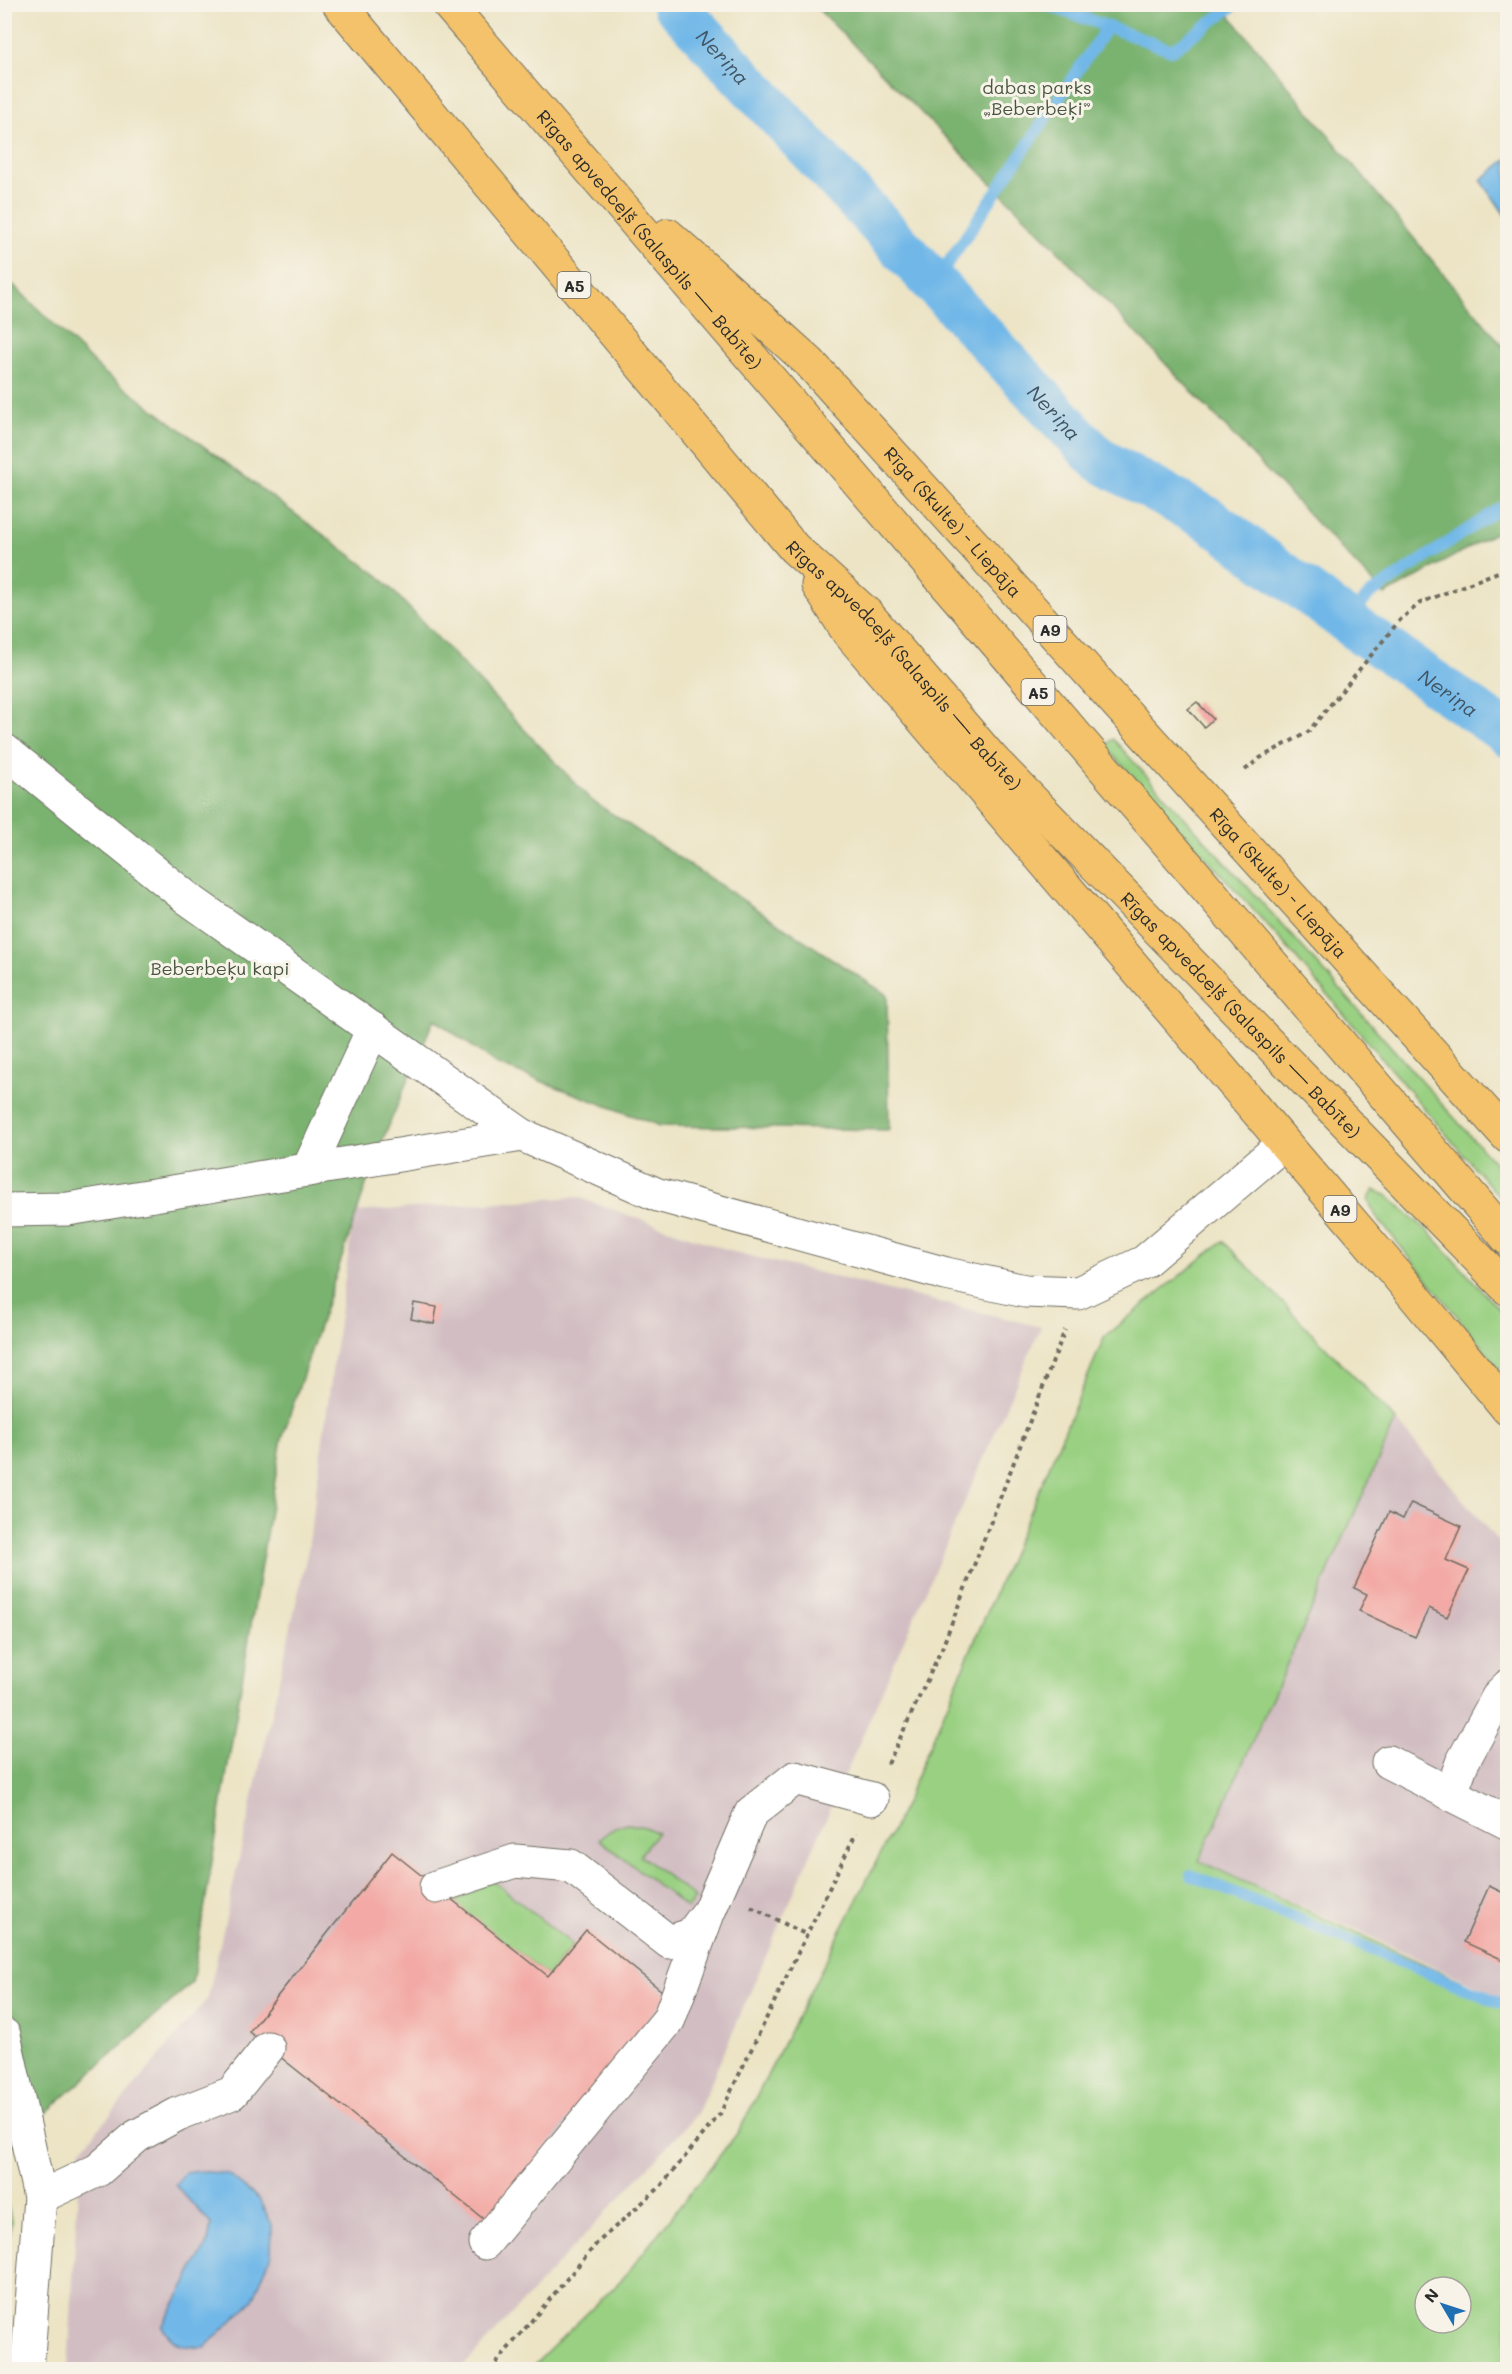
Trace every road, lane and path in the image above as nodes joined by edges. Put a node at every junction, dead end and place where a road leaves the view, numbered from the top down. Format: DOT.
graph roads {
  1 [pos="339,4"];
  2 [pos="448,4"];
  3 [pos="568,146"];
  4 [pos="794,548"];
  5 [pos="1508,568"];
  6 [pos="4,750"];
  7 [pos="1245,770"];
  8 [pos="373,1029"];
  9 [pos="522,1135"];
  10 [pos="1508,1137"];
  11 [pos="1283,1144"];
  12 [pos="308,1170"];
  13 [pos="4,1210"];
  14 [pos="1508,1239"];
  15 [pos="1508,1289"];
  16 [pos="1078,1293"];
  17 [pos="1508,1409"];
  18 [pos="1508,1686"];
  19 [pos="1388,1762"];
  20 [pos="1451,1792"];
  21 [pos="872,1799"];
  22 [pos="1508,1823"];
  23 [pos="436,1887"];
  24 [pos="714,1901"];
  25 [pos="807,1935"];
  26 [pos="5,2043"];
  27 [pos="268,2048"];
  28 [pos="40,2197"];
  29 [pos="485,2243"];
  30 [pos="27,2370"];
  31 [pos="490,2370"];
  1 -- 4 [label="highway, Rīgas apvedceļš (Salaspils — Babīte) / A5"];
  2 -- 3 [label="highway, Rīgas apvedceļš (Salaspils — Babīte) / A5"];
  3 -- 10 [label="highway, Rīga (Skulte) - Liepāja / A9"];
  3 -- 14 [label="highway, Rīgas apvedceļš (Salaspils — Babīte) / A5"];
  4 -- 11 [label="highway, A9"];
  4 -- 15 [label="highway, Rīgas apvedceļš (Salaspils — Babīte) / A5"];
  5 -- 7 [label="path"];
  6 -- 8 [label="street"];
  8 -- 9 [label="street"];
  8 -- 12 [label="street"];
  9 -- 12 [label="street"];
  9 -- 16 [label="street"];
  11 -- 16 [label="street"];
  11 -- 17 [label="highway, A9"];
  12 -- 13 [label="street"];
  16 -- 21 [label="path"];
  18 -- 20 [label="street"];
  19 -- 20 [label="street"];
  20 -- 22 [label="street"];
  21 -- 24 [label="street"];
  21 -- 25 [label="path"];
  23 -- 24 [label="street"];
  24 -- 25 [label="path"];
  24 -- 29 [label="street"];
  25 -- 31 [label="path"];
  26 -- 28 [label="street"];
  27 -- 28 [label="street"];
  28 -- 30 [label="street"];
}
